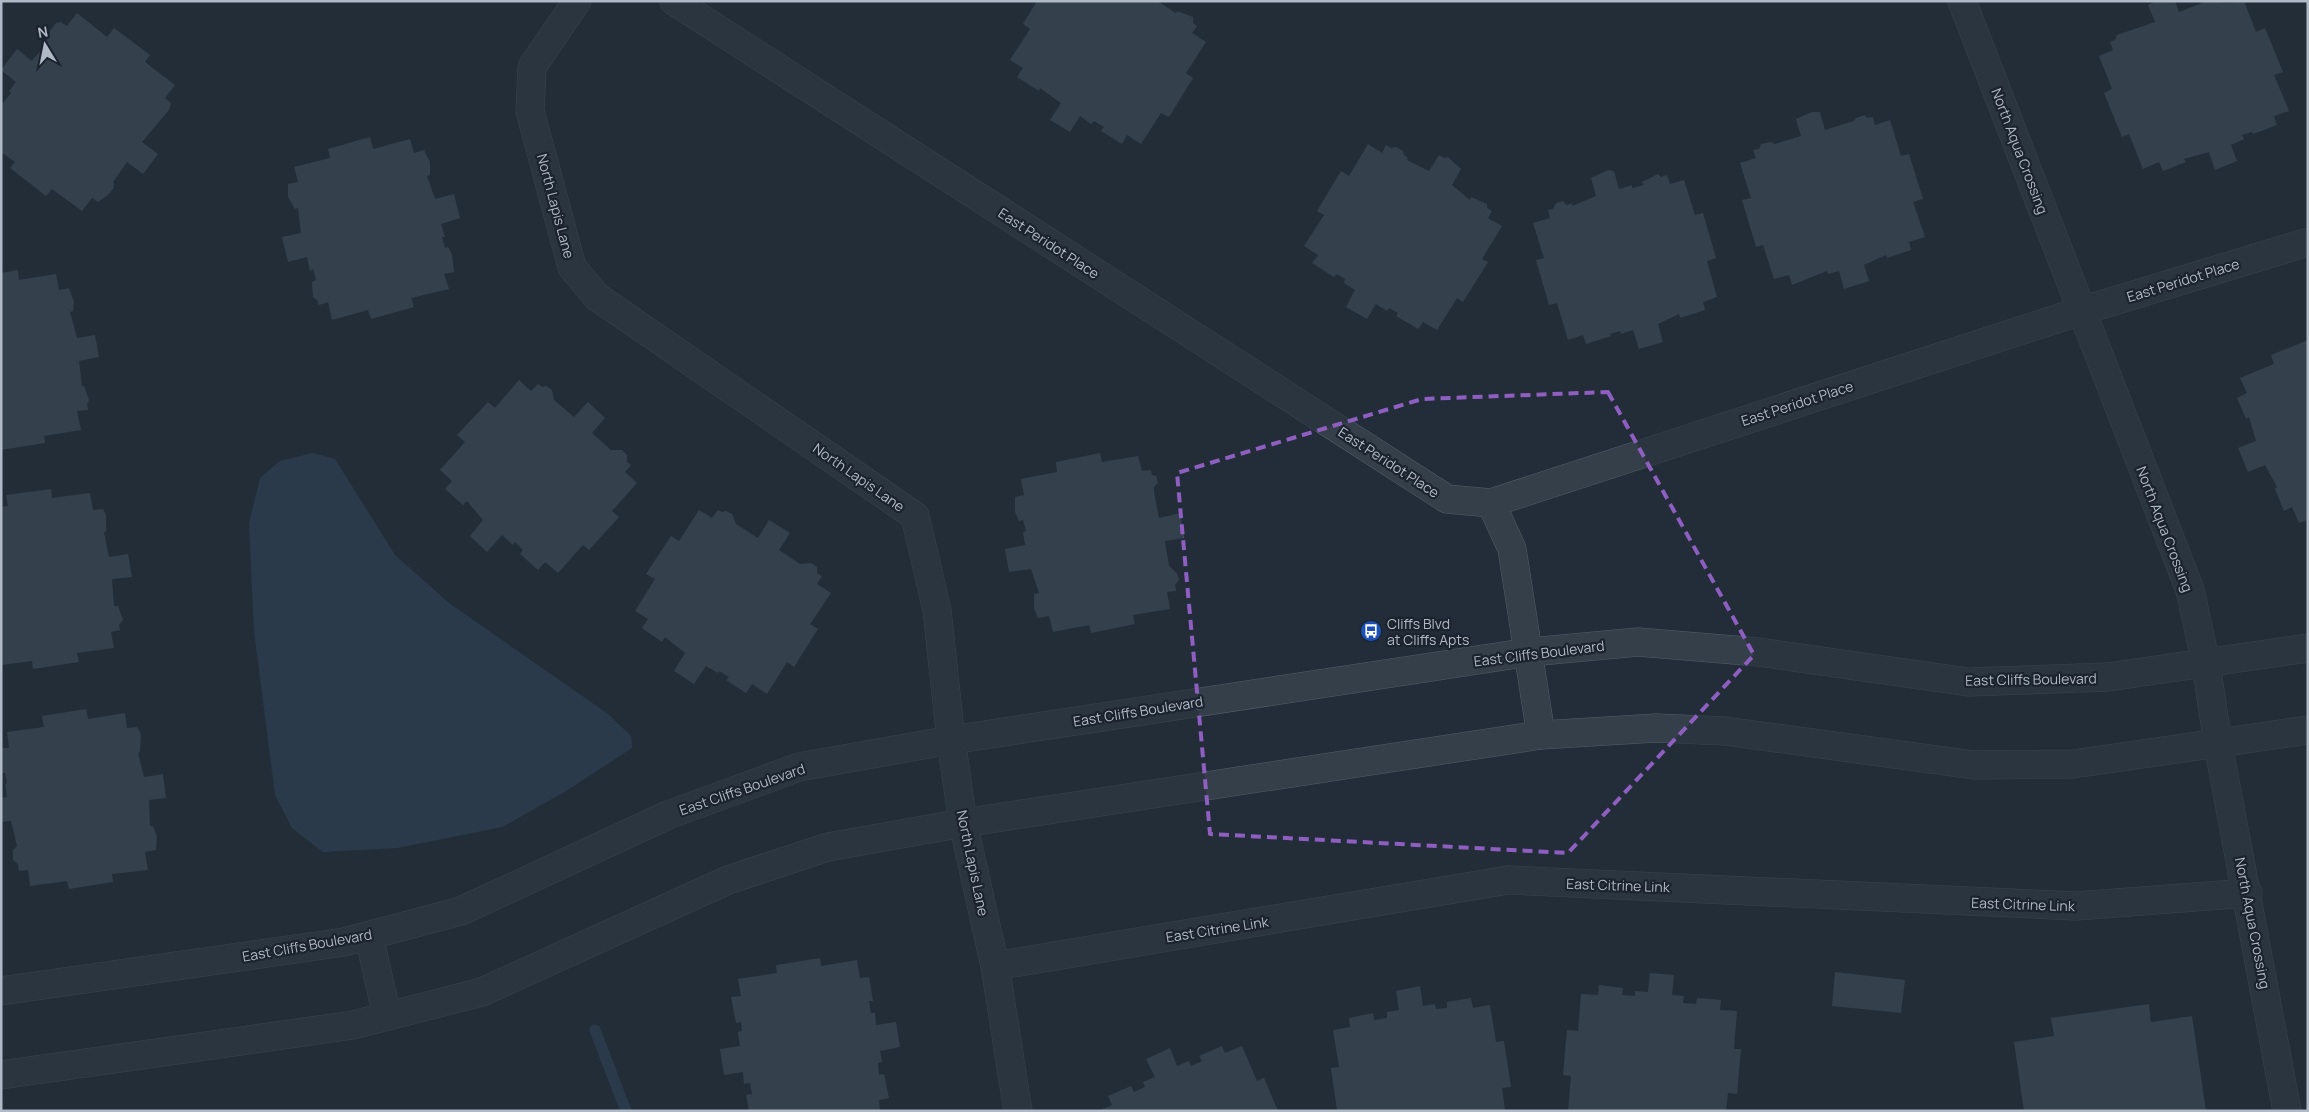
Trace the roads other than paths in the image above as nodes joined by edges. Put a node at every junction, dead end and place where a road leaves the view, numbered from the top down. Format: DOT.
graph roads {
  1 [pos="577,1"];
  2 [pos="674,1"];
  3 [pos="1962,1"];
  4 [pos="2308,242"];
  5 [pos="2081,311"];
  6 [pos="1491,503"];
  7 [pos="2308,648"];
  8 [pos="1530,652"];
  9 [pos="2206,664"];
  10 [pos="2308,730"];
  11 [pos="1541,735"];
  12 [pos="951,740"];
  13 [pos="2218,744"];
  14 [pos="963,823"];
  15 [pos="2248,893"];
  16 [pos="369,936"];
  17 [pos="994,966"];
  18 [pos="1,991"];
  19 [pos="387,1016"];
  20 [pos="1,1075"];
  21 [pos="1018,1111"];
  22 [pos="2287,1111"];
  1 -- 12 [label="street, North Lapis Lane"];
  2 -- 6 [label="street, East Peridot Place"];
  3 -- 5 [label="street, North Aqua Crossing"];
  4 -- 5 [label="street, East Peridot Place"];
  5 -- 6 [label="street, East Peridot Place"];
  5 -- 9 [label="street, North Aqua Crossing"];
  6 -- 8 [label="street"];
  7 -- 9 [label="street, East Cliffs Boulevard"];
  8 -- 9 [label="street, East Cliffs Boulevard"];
  8 -- 11 [label="street"];
  8 -- 12 [label="street, East Cliffs Boulevard"];
  9 -- 13 [label="street, North Aqua Crossing"];
  10 -- 13 [label="street"];
  11 -- 13 [label="street"];
  11 -- 14 [label="street"];
  12 -- 14 [label="street, North Lapis Lane"];
  12 -- 16 [label="street, East Cliffs Boulevard"];
  13 -- 15 [label="street, North Aqua Crossing"];
  14 -- 17 [label="street, North Lapis Lane"];
  14 -- 19 [label="street"];
  15 -- 17 [label="street, East Citrine Link"];
  15 -- 22 [label="street, North Aqua Crossing"];
  16 -- 18 [label="street, East Cliffs Boulevard"];
  16 -- 19 [label="street"];
  17 -- 21 [label="street, North Lapis Lane"];
  19 -- 20 [label="street"];
}
